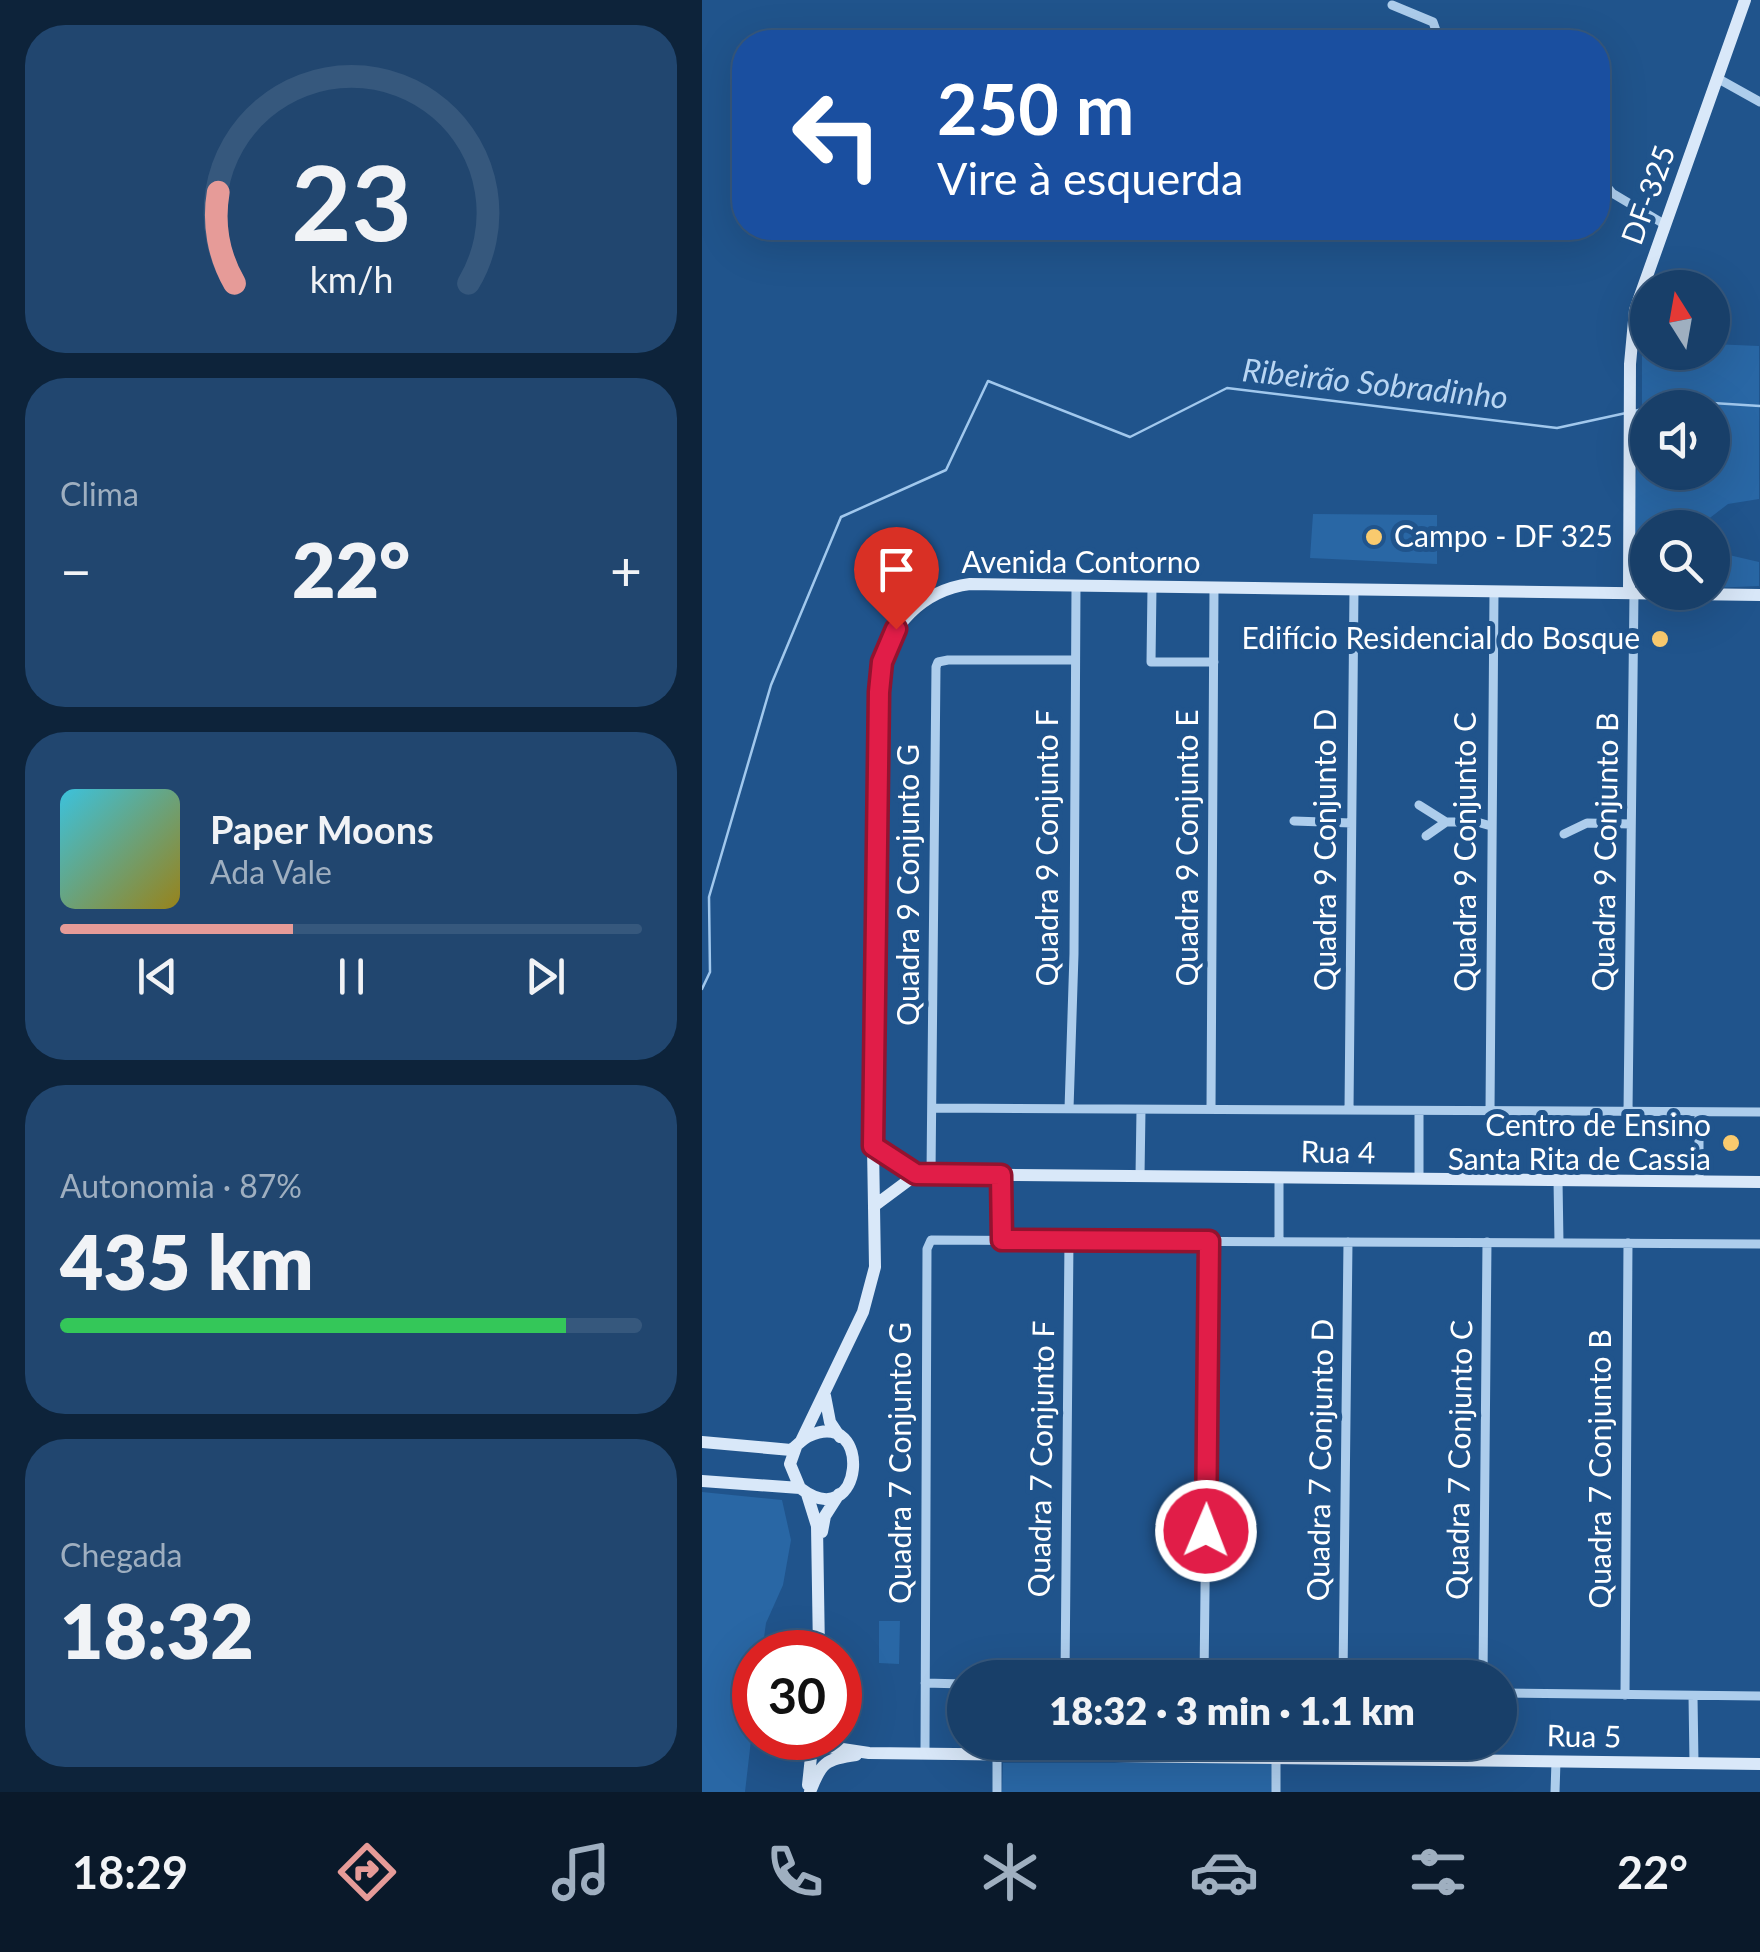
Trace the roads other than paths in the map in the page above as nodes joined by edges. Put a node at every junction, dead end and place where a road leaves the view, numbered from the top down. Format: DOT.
graph roads {
  1 [pos="1745,0"];
  2 [pos="1392,5"];
  3 [pos="1436,30"];
  4 [pos="1717,78"];
  5 [pos="1760,102"];
  6 [pos="1610,190"];
  7 [pos="1664,224"];
  8 [pos="1631,510"];
  9 [pos="1076,586"];
  10 [pos="1152,587"];
  11 [pos="1214,588"];
  12 [pos="1354,590"];
  13 [pos="1494,592"];
  14 [pos="1630,593"];
  15 [pos="1730,595"];
  16 [pos="1760,596"];
  17 [pos="1631,610"];
  18 [pos="1074,660"];
  19 [pos="1214,662"];
  20 [pos="1419,806"];
  21 [pos="1294,822"];
  22 [pos="1446,822"];
  23 [pos="1351,823"];
  24 [pos="1632,824"];
  25 [pos="1491,826"];
  26 [pos="1564,834"];
  27 [pos="1426,836"];
  28 [pos="933,1108"];
  29 [pos="1069,1109"];
  30 [pos="1211,1109"];
  31 [pos="1141,1110"];
  32 [pos="1350,1110"];
  33 [pos="1419,1111"];
  34 [pos="1490,1112"];
  35 [pos="1628,1112"];
  36 [pos="1760,1112"];
  37 [pos="1699,1113"];
  38 [pos="873,1146"];
  39 [pos="924,1174"];
  40 [pos="1001,1175"];
  41 [pos="1140,1176"];
  42 [pos="1278,1178"];
  43 [pos="1419,1179"];
  44 [pos="1558,1180"];
  45 [pos="1700,1182"];
  46 [pos="1760,1182"];
  47 [pos="874,1206"];
  48 [pos="1002,1240"];
  49 [pos="1069,1240"];
  50 [pos="1209,1241"];
  51 [pos="1279,1241"];
  52 [pos="1348,1242"];
  53 [pos="1487,1242"];
  54 [pos="1559,1243"];
  55 [pos="1628,1243"];
  56 [pos="1760,1244"];
  57 [pos="825,1393"];
  58 [pos="842,1438"];
  59 [pos="702,1442"];
  60 [pos="798,1444"];
  61 [pos="702,1481"];
  62 [pos="804,1491"];
  63 [pos="839,1494"];
  64 [pos="819,1552"];
  65 [pos="819,1630"];
  66 [pos="1065,1660"];
  67 [pos="1204,1660"];
  68 [pos="1343,1660"];
  69 [pos="1483,1660"];
  70 [pos="925,1683"];
  71 [pos="947,1684"];
  72 [pos="1517,1693"];
  73 [pos="1624,1696"];
  74 [pos="1693,1696"];
  75 [pos="1760,1696"];
  76 [pos="862,1752"];
  77 [pos="926,1754"];
  78 [pos="947,1754"];
  79 [pos="811,1760"];
  80 [pos="822,1760"];
  81 [pos="998,1760"];
  82 [pos="1276,1760"];
  83 [pos="1415,1760"];
  84 [pos="1556,1761"];
  85 [pos="1694,1763"];
  86 [pos="1760,1764"];
  87 [pos="808,1792"];
  88 [pos="996,1792"];
  89 [pos="1276,1792"];
  90 [pos="1556,1792"];
  1 -- 4 [label="street, DF-325"];
  2 -- 3 [label="street"];
  4 -- 5 [label="street"];
  4 -- 7 [label="street, DF-325"];
  6 -- 7 [label="street"];
  7 -- 8 [label="street, DF-325"];
  9 -- 10 [label="street, Avenida Contorno"];
  9 -- 18 [label="street, Quadra 9 Conjunto F"];
  9 -- 38 [label="street, Avenida Contorno"];
  10 -- 11 [label="street, Avenida Contorno"];
  10 -- 19 [label="street"];
  11 -- 12 [label="street, Avenida Contorno"];
  11 -- 19 [label="street, Quadra 9 Conjunto E"];
  12 -- 13 [label="street, Avenida Contorno"];
  12 -- 23 [label="street, Quadra 9 Conjunto D"];
  13 -- 14 [label="street, Avenida Contorno"];
  13 -- 25 [label="street, Quadra 9 Conjunto C"];
  15 -- 16 [label="street, Avenida Contorno"];
  17 -- 24 [label="street, Quadra 9 Conjunto B"];
  18 -- 28 [label="street, Quadra 9 Conjunto G"];
  18 -- 29 [label="street, Quadra 9 Conjunto F"];
  19 -- 30 [label="street, Quadra 9 Conjunto E"];
  20 -- 22 [label="street"];
  21 -- 23 [label="street"];
  22 -- 25 [label="street"];
  22 -- 27 [label="street"];
  23 -- 32 [label="street, Quadra 9 Conjunto D"];
  24 -- 26 [label="street"];
  24 -- 35 [label="street, Quadra 9 Conjunto B"];
  25 -- 34 [label="street, Quadra 9 Conjunto C"];
  28 -- 29 [label="street"];
  28 -- 39 [label="street, Quadra 9 Conjunto G"];
  29 -- 31 [label="street"];
  30 -- 31 [label="street"];
  30 -- 32 [label="street"];
  31 -- 41 [label="street"];
  32 -- 33 [label="street"];
  33 -- 34 [label="street"];
  33 -- 43 [label="street"];
  34 -- 35 [label="street"];
  35 -- 37 [label="street"];
  36 -- 37 [label="street"];
  37 -- 45 [label="street"];
  38 -- 39 [label="street"];
  38 -- 47 [label="street, Avenida Contorno"];
  39 -- 40 [label="street, Rua 4"];
  39 -- 47 [label="street"];
  40 -- 41 [label="street, Rua 4"];
  40 -- 48 [label="street"];
  41 -- 42 [label="street, Rua 4"];
  42 -- 43 [label="street, Rua 4"];
  42 -- 51 [label="street"];
  43 -- 44 [label="street, Rua 4"];
  44 -- 45 [label="street, Rua 4"];
  44 -- 54 [label="street"];
  45 -- 46 [label="street, Rua 4"];
  47 -- 57 [label="street, Avenida Contorno"];
  48 -- 49 [label="street"];
  48 -- 70 [label="street, Quadra 7 Conjunto G"];
  49 -- 50 [label="street"];
  49 -- 66 [label="street, Quadra 7 Conjunto F"];
  50 -- 51 [label="street"];
  50 -- 67 [label="street"];
  51 -- 52 [label="street"];
  52 -- 53 [label="street"];
  52 -- 68 [label="street, Quadra 7 Conjunto D"];
  53 -- 54 [label="street"];
  53 -- 69 [label="street, Quadra 7 Conjunto C"];
  54 -- 55 [label="street"];
  55 -- 56 [label="street"];
  55 -- 73 [label="street, Quadra 7 Conjunto B"];
  57 -- 58 [label="street"];
  57 -- 60 [label="street, Avenida Contorno"];
  58 -- 60 [label="street"];
  58 -- 63 [label="street"];
  59 -- 60 [label="street"];
  60 -- 62 [label="street"];
  61 -- 62 [label="street"];
  62 -- 63 [label="street"];
  62 -- 64 [label="street"];
  63 -- 64 [label="street"];
  64 -- 65 [label="street"];
  70 -- 71 [label="street"];
  70 -- 77 [label="street, Quadra 7 Conjunto G"];
  72 -- 73 [label="street"];
  73 -- 74 [label="street"];
  74 -- 75 [label="street"];
  74 -- 85 [label="street"];
  76 -- 77 [label="street, Rua 5"];
  77 -- 78 [label="street, Rua 5"];
  79 -- 87 [label="street"];
  80 -- 87 [label="street"];
  81 -- 88 [label="street"];
  82 -- 89 [label="street"];
  83 -- 84 [label="street, Rua 5"];
  84 -- 85 [label="street, Rua 5"];
  84 -- 90 [label="street"];
  85 -- 86 [label="street, Rua 5"];
}
